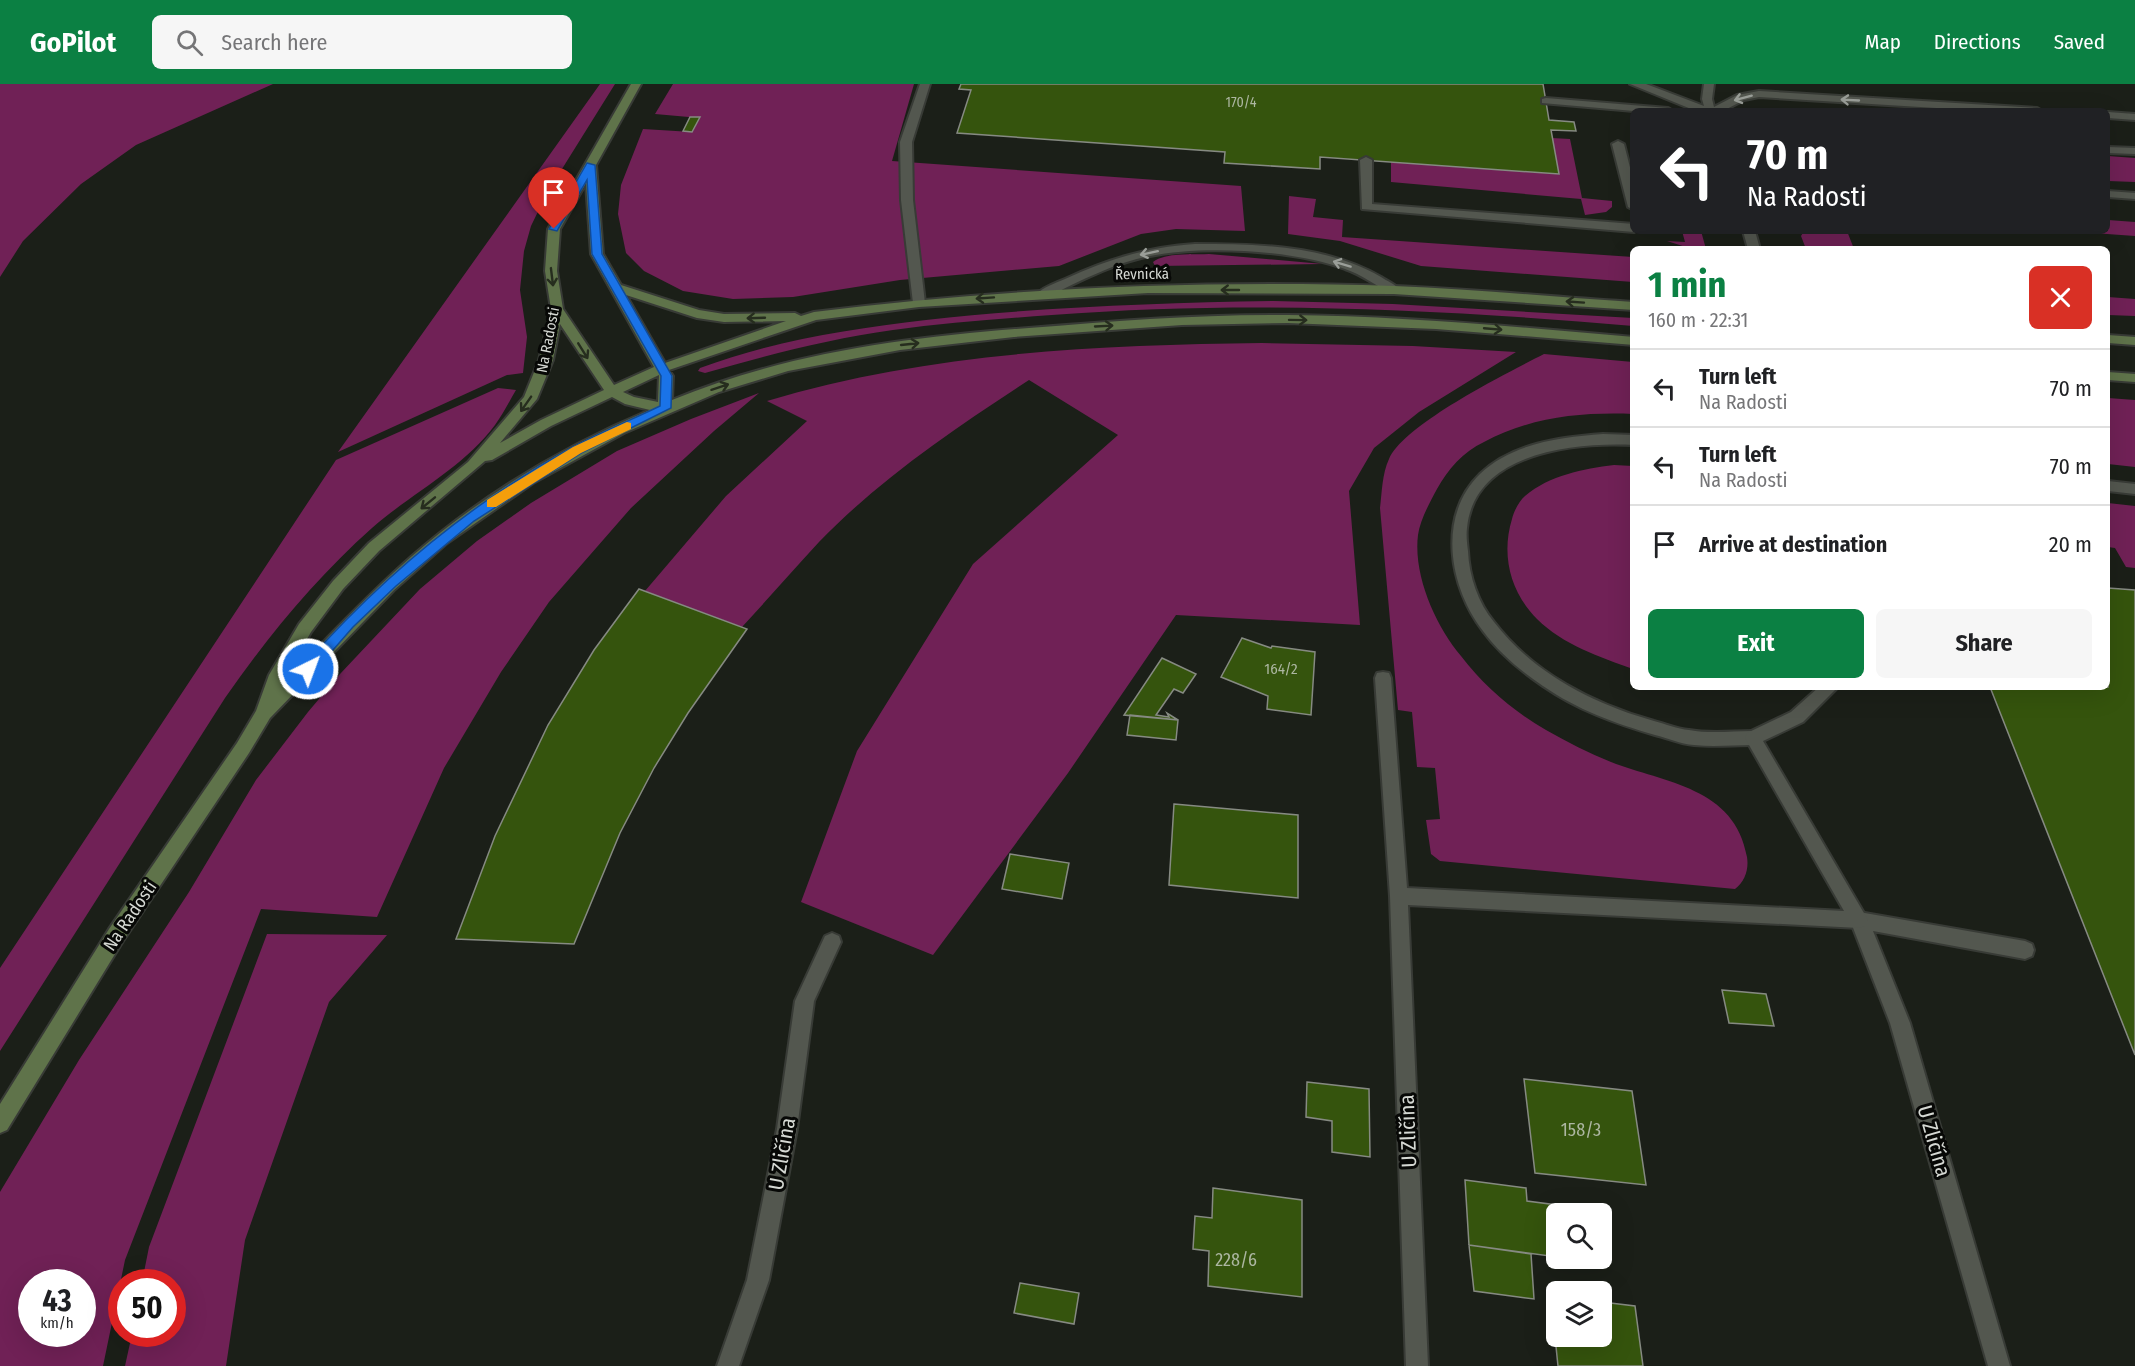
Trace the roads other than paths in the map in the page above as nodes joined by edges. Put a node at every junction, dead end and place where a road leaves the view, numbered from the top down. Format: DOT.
graph roads {
  1 [pos="636,84"];
  2 [pos="925,84"];
  3 [pos="1635,84"];
  4 [pos="1709,84"];
  5 [pos="1546,101"];
  6 [pos="1631,108"];
  7 [pos="1698,108"];
  8 [pos="1709,108"];
  9 [pos="1721,108"];
  10 [pos="1988,108"];
  11 [pos="2110,115"];
  12 [pos="2135,117"];
  13 [pos="1618,144"];
  14 [pos="2110,150"];
  15 [pos="2135,151"];
  16 [pos="1366,160"];
  17 [pos="590,165"];
  18 [pos="1630,191"];
  19 [pos="2110,194"];
  20 [pos="2135,196"];
  21 [pos="1630,228"];
  22 [pos="618,288"];
  23 [pos="1394,290"];
  24 [pos="1043,294"];
  25 [pos="919,303"];
  26 [pos="1630,306"];
  27 [pos="557,309"];
  28 [pos="814,316"];
  29 [pos="2110,339"];
  30 [pos="1630,341"];
  31 [pos="2135,341"];
  32 [pos="660,369"];
  33 [pos="2110,376"];
  34 [pos="2135,378"];
  35 [pos="611,391"];
  36 [pos="665,408"];
  37 [pos="1630,440"];
  38 [pos="473,466"];
  39 [pos="2110,486"];
  40 [pos="2135,489"];
  41 [pos="1383,678"];
  42 [pos="1827,690"];
  43 [pos="264,713"];
  44 [pos="1753,738"];
  45 [pos="1399,897"];
  46 [pos="1859,920"];
  47 [pos="832,942"];
  48 [pos="2025,950"];
  49 [pos="0,1123"];
  50 [pos="728,1366"];
  51 [pos="1416,1366"];
  52 [pos="1999,1366"];
  1 -- 17 [label="main road, Na Radosti"];
  2 -- 25 [label="street"];
  3 -- 7 [label="street"];
  4 -- 8 [label="street"];
  5 -- 6 [label="street"];
  10 -- 9 [label="street, one-way"];
  11 -- 12 [label="street"];
  13 -- 18 [label="street"];
  14 -- 15 [label="street"];
  16 -- 21 [label="street"];
  17 -- 22 [label="main road"];
  17 -- 27 [label="main road, Na Radosti, one-way"];
  19 -- 20 [label="street"];
  28 -- 22 [label="main road, one-way"];
  22 -- 32 [label="main road"];
  23 -- 24 [label="main road, Řevnická, one-way"];
  23 -- 24 [label="street, one-way"];
  26 -- 23 [label="main road, Řevnická, one-way"];
  24 -- 25 [label="main road, Řevnická, one-way"];
  25 -- 28 [label="main road, Řevnická"];
  27 -- 35 [label="main road, one-way"];
  27 -- 38 [label="main road, Na Radosti, one-way"];
  28 -- 32 [label="main road, Řevnická"];
  29 -- 31 [label="main road"];
  36 -- 30 [label="main road, one-way"];
  32 -- 35 [label="main road, Na Radosti"];
  32 -- 36 [label="main road"];
  33 -- 34 [label="main road"];
  35 -- 36 [label="main road"];
  35 -- 38 [label="main road, Na Radosti"];
  36 -- 43 [label="main road, Na Radosti"];
  37 -- 44 [label="street"];
  38 -- 43 [label="main road, Na Radosti, one-way"];
  39 -- 40 [label="street"];
  41 -- 45 [label="street, U Zličína"];
  42 -- 44 [label="street"];
  43 -- 49 [label="main road, Na Radosti"];
  44 -- 46 [label="street, U Zličína"];
  45 -- 46 [label="street"];
  45 -- 51 [label="street, U Zličína"];
  46 -- 48 [label="street"];
  46 -- 52 [label="street, U Zličína"];
  47 -- 50 [label="street, U Zličína"];
}
